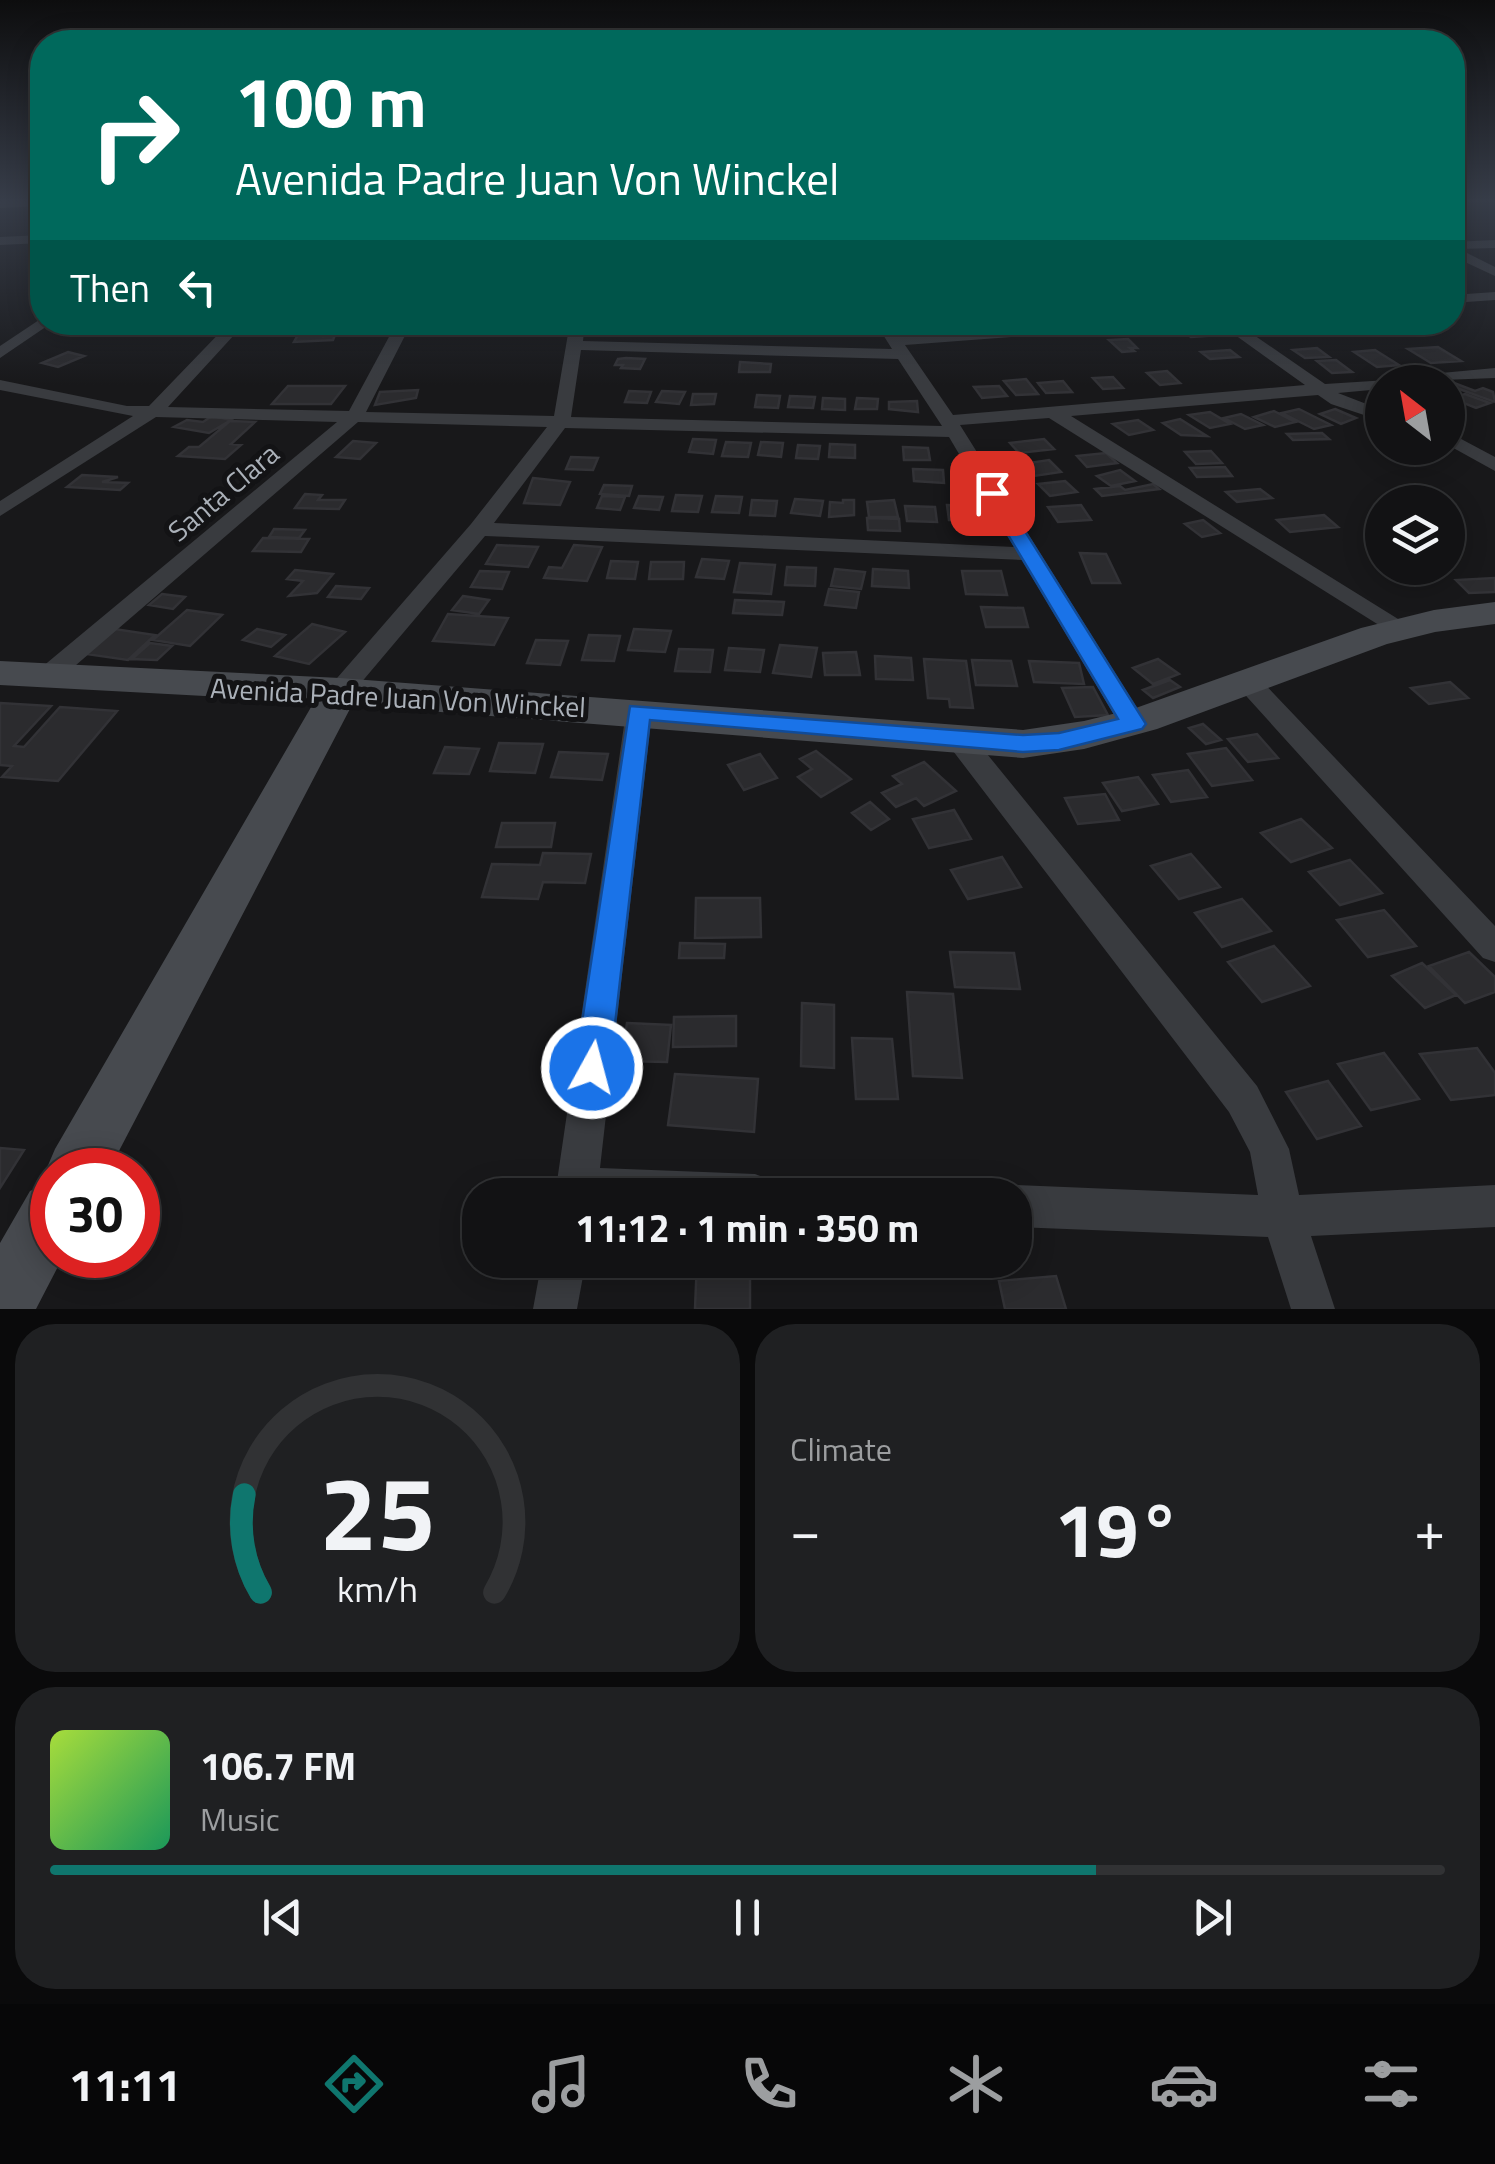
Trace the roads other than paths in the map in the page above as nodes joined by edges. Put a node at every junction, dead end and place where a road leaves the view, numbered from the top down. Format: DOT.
graph roads {
  1 [pos="1495,296"];
  2 [pos="1465,298"];
  3 [pos="30,333"];
  4 [pos="227,335"];
  5 [pos="399,335"];
  6 [pos="576,335"];
  7 [pos="953,335"];
  8 [pos="1243,335"];
  9 [pos="894,339"];
  10 [pos="574,345"];
  11 [pos="0,353"];
  12 [pos="1495,373"];
  13 [pos="1465,376"];
  14 [pos="0,385"];
  15 [pos="1365,386"];
  16 [pos="1322,390"];
  17 [pos="155,410"];
  18 [pos="1050,411"];
  19 [pos="1365,411"];
  20 [pos="355,416"];
  21 [pos="562,419"];
  22 [pos="951,426"];
  23 [pos="1465,448"];
  24 [pos="1495,465"];
  25 [pos="0,510"];
  26 [pos="478,529"];
  27 [pos="1028,554"];
  28 [pos="1495,613"];
  29 [pos="1398,627"];
  30 [pos="0,673"];
  31 [pos="45,678"];
  32 [pos="1247,681"];
  33 [pos="340,690"];
  34 [pos="639,712"];
  35 [pos="1133,724"];
  36 [pos="960,740"];
  37 [pos="1495,948"];
  38 [pos="88,1148"];
  39 [pos="578,1178"];
  40 [pos="1495,1206"];
  41 [pos="1032,1207"];
  42 [pos="1283,1217"];
  43 [pos="30,1253"];
  44 [pos="561,1278"];
  45 [pos="0,1308"];
  46 [pos="555,1309"];
  47 [pos="1313,1309"];
  1 -- 2 [label="street"];
  3 -- 11 [label="street"];
  4 -- 17 [label="street"];
  5 -- 20 [label="street, Santa Clara"];
  6 -- 10 [label="street"];
  7 -- 9 [label="street"];
  8 -- 16 [label="street"];
  9 -- 10 [label="street"];
  9 -- 22 [label="street"];
  10 -- 21 [label="street"];
  12 -- 13 [label="street"];
  14 -- 17 [label="street"];
  15 -- 16 [label="street"];
  16 -- 18 [label="street"];
  16 -- 19 [label="street"];
  17 -- 20 [label="street"];
  17 -- 25 [label="street"];
  18 -- 22 [label="street"];
  18 -- 29 [label="street"];
  20 -- 21 [label="street"];
  20 -- 31 [label="street, Santa Clara"];
  21 -- 22 [label="street"];
  21 -- 26 [label="street"];
  22 -- 27 [label="street"];
  23 -- 24 [label="street"];
  26 -- 27 [label="street"];
  26 -- 33 [label="street"];
  27 -- 35 [label="street"];
  28 -- 29 [label="main road, Avenida Padre Juan Von Winckel"];
  29 -- 32 [label="main road, Avenida Padre Juan Von Winckel"];
  30 -- 31 [label="main road, Avenida Padre Juan Von Winckel"];
  31 -- 33 [label="main road, Avenida Padre Juan Von Winckel"];
  32 -- 35 [label="main road, Avenida Padre Juan Von Winckel"];
  32 -- 37 [label="street"];
  33 -- 34 [label="main road, Avenida Padre Juan Von Winckel"];
  33 -- 38 [label="main road"];
  34 -- 36 [label="main road, Avenida Padre Juan Von Winckel"];
  34 -- 39 [label="street"];
  35 -- 36 [label="main road, Avenida Padre Juan Von Winckel"];
  36 -- 42 [label="street"];
  40 -- 42 [label="street"];
  41 -- 42 [label="street"];
  42 -- 47 [label="street"];
  43 -- 45 [label="main road"];
  44 -- 46 [label="street"];
}
